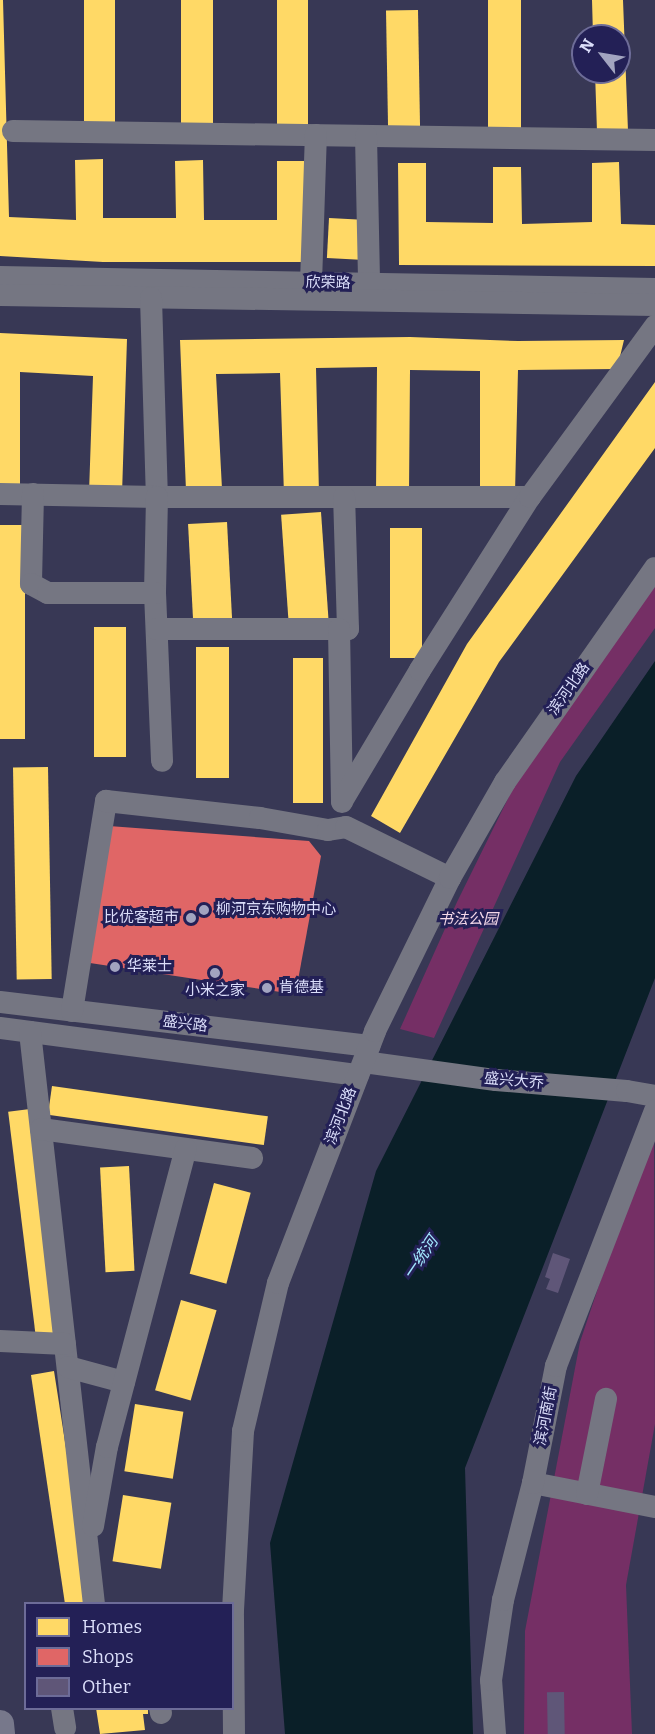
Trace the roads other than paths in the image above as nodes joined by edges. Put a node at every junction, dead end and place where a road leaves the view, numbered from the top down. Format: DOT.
graph roads {
  1 [pos="13,131"];
  2 [pos="316,135"];
  3 [pos="366,136"];
  4 [pos="655,140"];
  5 [pos="0,277"];
  6 [pos="311,282"];
  7 [pos="369,284"];
  8 [pos="655,289"];
  9 [pos="0,296"];
  10 [pos="151,298"];
  11 [pos="655,305"];
  12 [pos="655,326"];
  13 [pos="0,494"];
  14 [pos="33,494"];
  15 [pos="158,497"];
  16 [pos="344,497"];
  17 [pos="530,497"];
  18 [pos="655,568"];
  19 [pos="155,593"];
  20 [pos="157,629"];
  21 [pos="339,629"];
  22 [pos="162,761"];
  23 [pos="342,801"];
  24 [pos="346,827"];
  25 [pos="450,878"];
  26 [pos="0,1002"];
  27 [pos="72,1011"];
  28 [pos="0,1028"];
  29 [pos="30,1032"];
  30 [pos="364,1061"];
  31 [pos="655,1096"];
  32 [pos="655,1111"];
  33 [pos="41,1129"];
  34 [pos="186,1149"];
  35 [pos="252,1158"];
  36 [pos="0,1341"];
  37 [pos="65,1344"];
  38 [pos="68,1367"];
  39 [pos="124,1382"];
  40 [pos="606,1399"];
  41 [pos="533,1483"];
  42 [pos="587,1494"];
  43 [pos="655,1507"];
  44 [pos="89,1551"];
  45 [pos="94,1602"];
  46 [pos="233,1602"];
  47 [pos="234,1710"];
  48 [pos="0,1724"];
  49 [pos="1,1734"];
  50 [pos="234,1734"];
  51 [pos="495,1734"];
  1 -- 2 [label="street"];
  2 -- 3 [label="street"];
  2 -- 6 [label="street"];
  3 -- 4 [label="street"];
  3 -- 7 [label="street"];
  5 -- 6 [label="street, 欣荣路"];
  6 -- 7 [label="street, 欣荣路"];
  7 -- 8 [label="street, 欣荣路"];
  9 -- 10 [label="street, 欣荣路"];
  10 -- 11 [label="street, 欣荣路"];
  10 -- 15 [label="street"];
  12 -- 17 [label="street"];
  13 -- 14 [label="street"];
  14 -- 15 [label="street"];
  14 -- 19 [label="street"];
  15 -- 16 [label="street"];
  15 -- 19 [label="street"];
  16 -- 17 [label="street"];
  16 -- 21 [label="street"];
  17 -- 23 [label="street"];
  18 -- 25 [label="street, 滨河北路"];
  19 -- 20 [label="street"];
  20 -- 21 [label="street"];
  20 -- 22 [label="street"];
  21 -- 23 [label="street"];
  23 -- 24 [label="street"];
  24 -- 25 [label="street"];
  24 -- 27 [label="street"];
  25 -- 30 [label="street, 滨河北路"];
  26 -- 27 [label="street, 盛兴路"];
  27 -- 30 [label="street, 盛兴路"];
  28 -- 29 [label="street, 盛兴路"];
  29 -- 30 [label="street, 盛兴路"];
  29 -- 33 [label="street"];
  30 -- 31 [label="street, 盛兴大乔"];
  30 -- 46 [label="street, 滨河北路"];
  32 -- 41 [label="street, 滨河南街"];
  33 -- 34 [label="street"];
  33 -- 37 [label="street"];
  34 -- 35 [label="street"];
  34 -- 39 [label="street"];
  36 -- 37 [label="street"];
  37 -- 38 [label="street"];
  38 -- 39 [label="street"];
  38 -- 44 [label="street"];
  39 -- 44 [label="street"];
  40 -- 42 [label="street"];
  41 -- 42 [label="street"];
  41 -- 51 [label="street, 滨河南街"];
  42 -- 43 [label="street"];
  44 -- 45 [label="street"];
  47 -- 50 [label="street, 滨河北路"];
  48 -- 49 [label="main road"];
}
